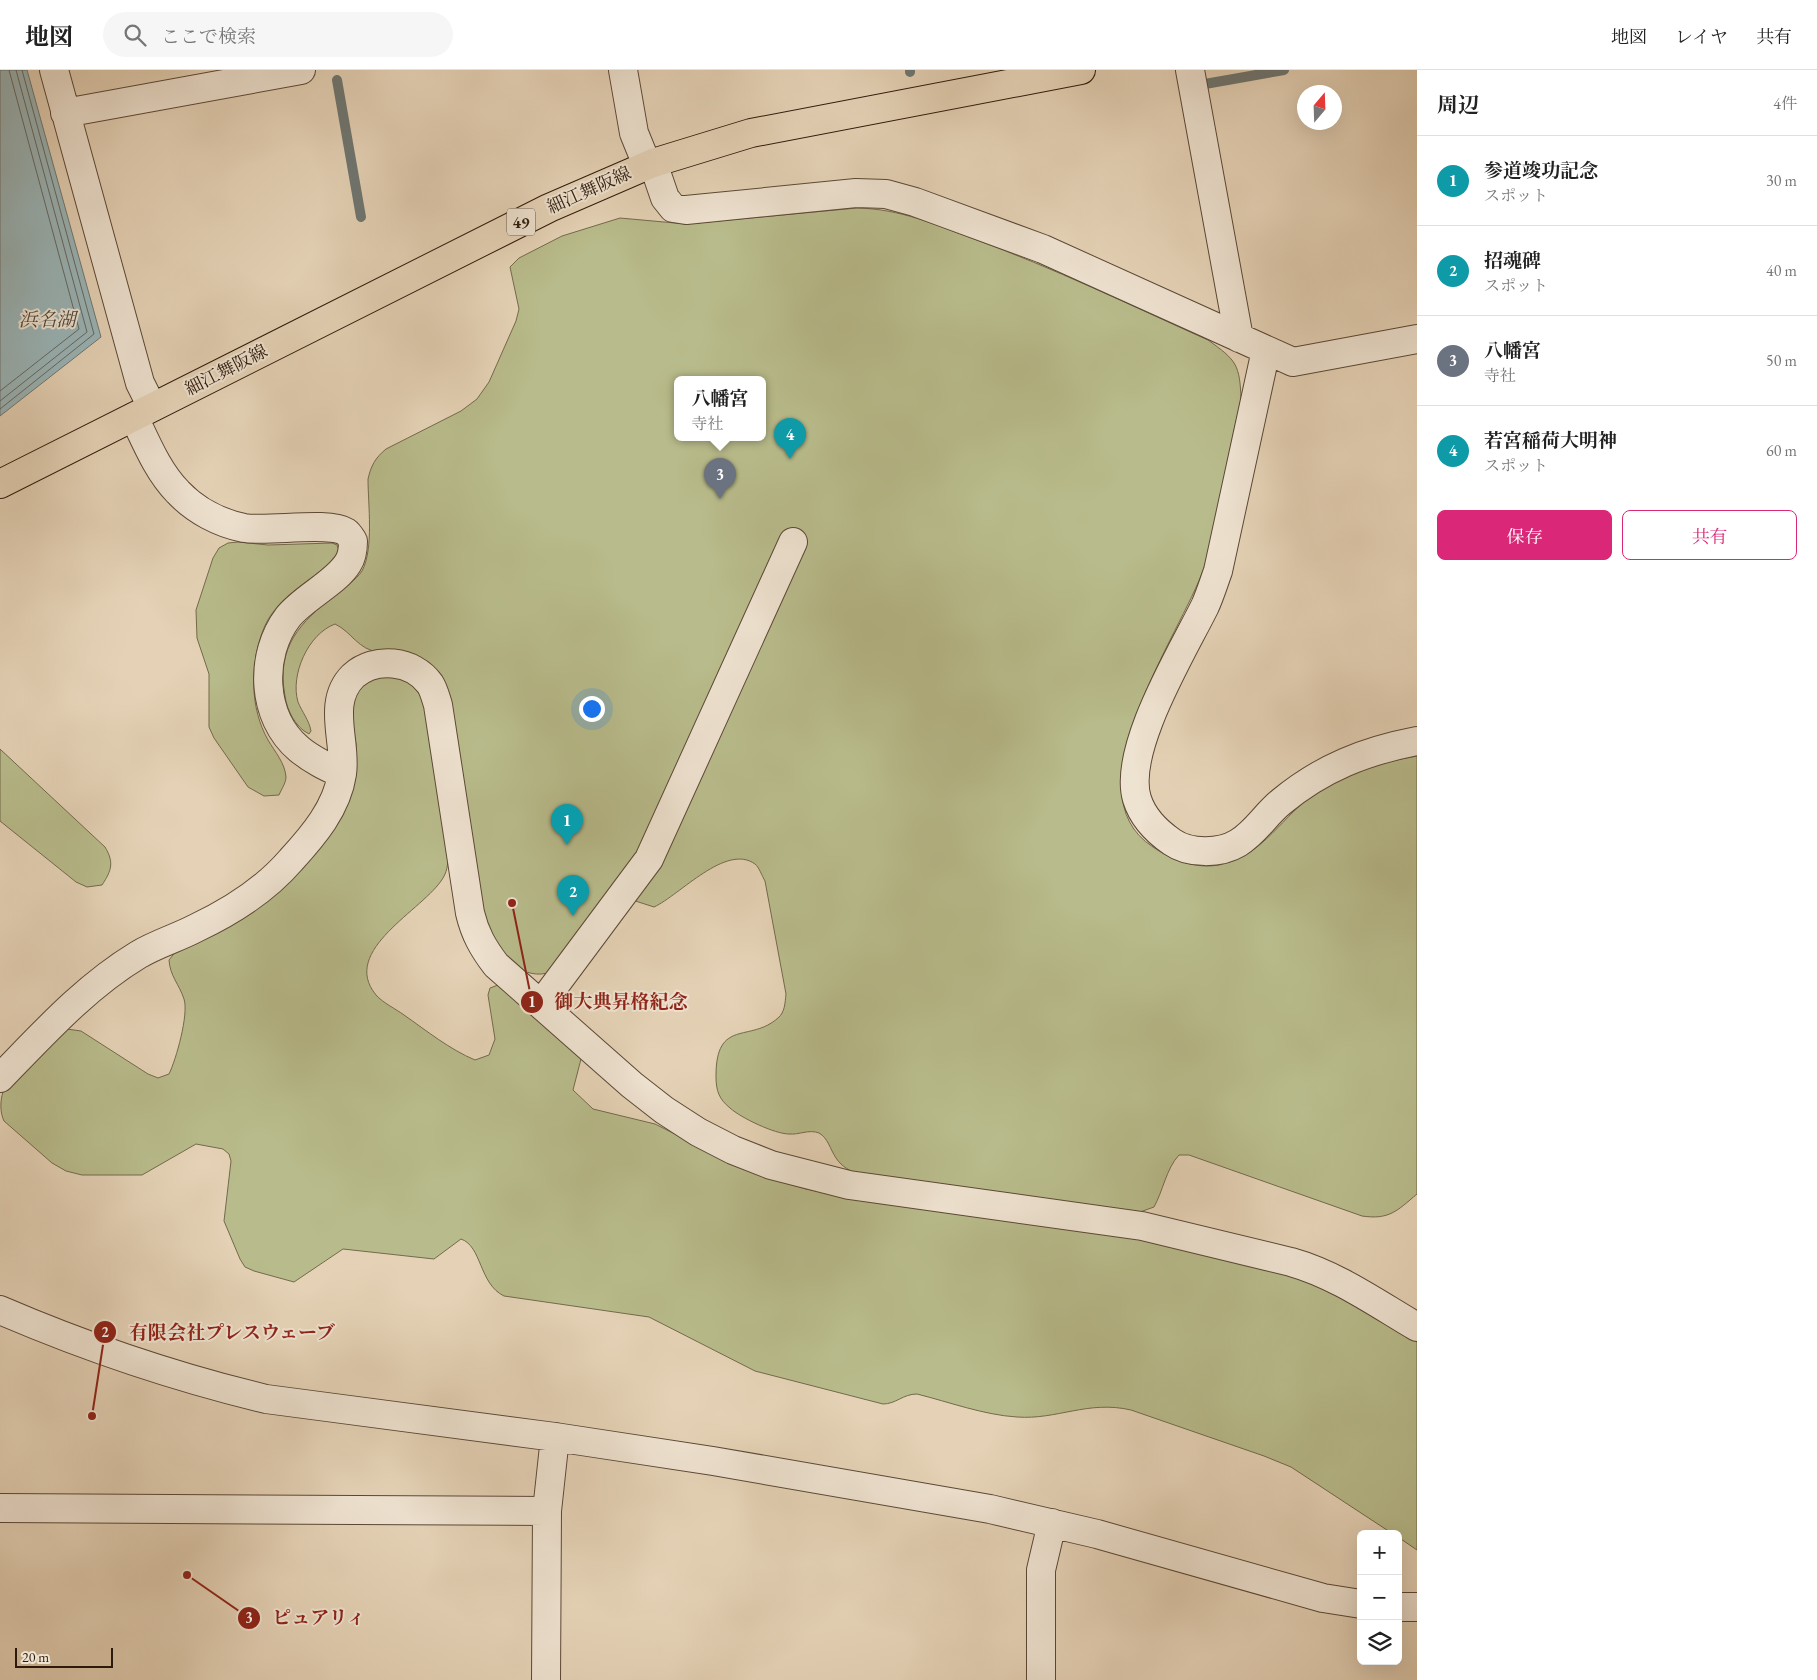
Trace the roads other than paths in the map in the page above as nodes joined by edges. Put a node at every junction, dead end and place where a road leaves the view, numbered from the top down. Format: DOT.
graph roads {
  1 [pos="54,70"];
  2 [pos="300,70"];
  3 [pos="623,70"];
  4 [pos="1081,70"];
  5 [pos="1190,70"];
  6 [pos="66,114"];
  7 [pos="650,164"];
  8 [pos="1239,338"];
  9 [pos="1417,339"];
  10 [pos="1266,350"];
  11 [pos="143,412"];
  12 [pos="0,484"];
  13 [pos="793,542"];
  14 [pos="1417,741"];
  15 [pos="342,774"];
  16 [pos="541,1004"];
  17 [pos="0,1078"];
  18 [pos="0,1310"];
  19 [pos="1417,1328"];
  20 [pos="555,1437"];
  21 [pos="0,1508"];
  22 [pos="547,1511"];
  23 [pos="1052,1523"];
  24 [pos="1357,1603"];
  25 [pos="1402,1606"];
  26 [pos="1417,1607"];
  27 [pos="546,1680"];
  28 [pos="1040,1680"];
  1 -- 6 [label="street"];
  2 -- 6 [label="street"];
  3 -- 7 [label="street"];
  4 -- 7 [label="main road, 細江舞阪線 / 49"];
  5 -- 8 [label="street"];
  6 -- 11 [label="street"];
  7 -- 8 [label="street"];
  7 -- 11 [label="main road, 細江舞阪線 / 49"];
  8 -- 10 [label="street"];
  9 -- 10 [label="street"];
  10 -- 14 [label="street"];
  11 -- 12 [label="main road, 細江舞阪線 / 49"];
  11 -- 15 [label="street"];
  13 -- 16 [label="street"];
  15 -- 16 [label="street"];
  15 -- 17 [label="street"];
  16 -- 19 [label="street"];
  18 -- 20 [label="street"];
  20 -- 22 [label="street"];
  20 -- 23 [label="street"];
  21 -- 22 [label="street"];
  22 -- 27 [label="street"];
  23 -- 24 [label="street"];
  23 -- 28 [label="street"];
  25 -- 26 [label="street"];
}
